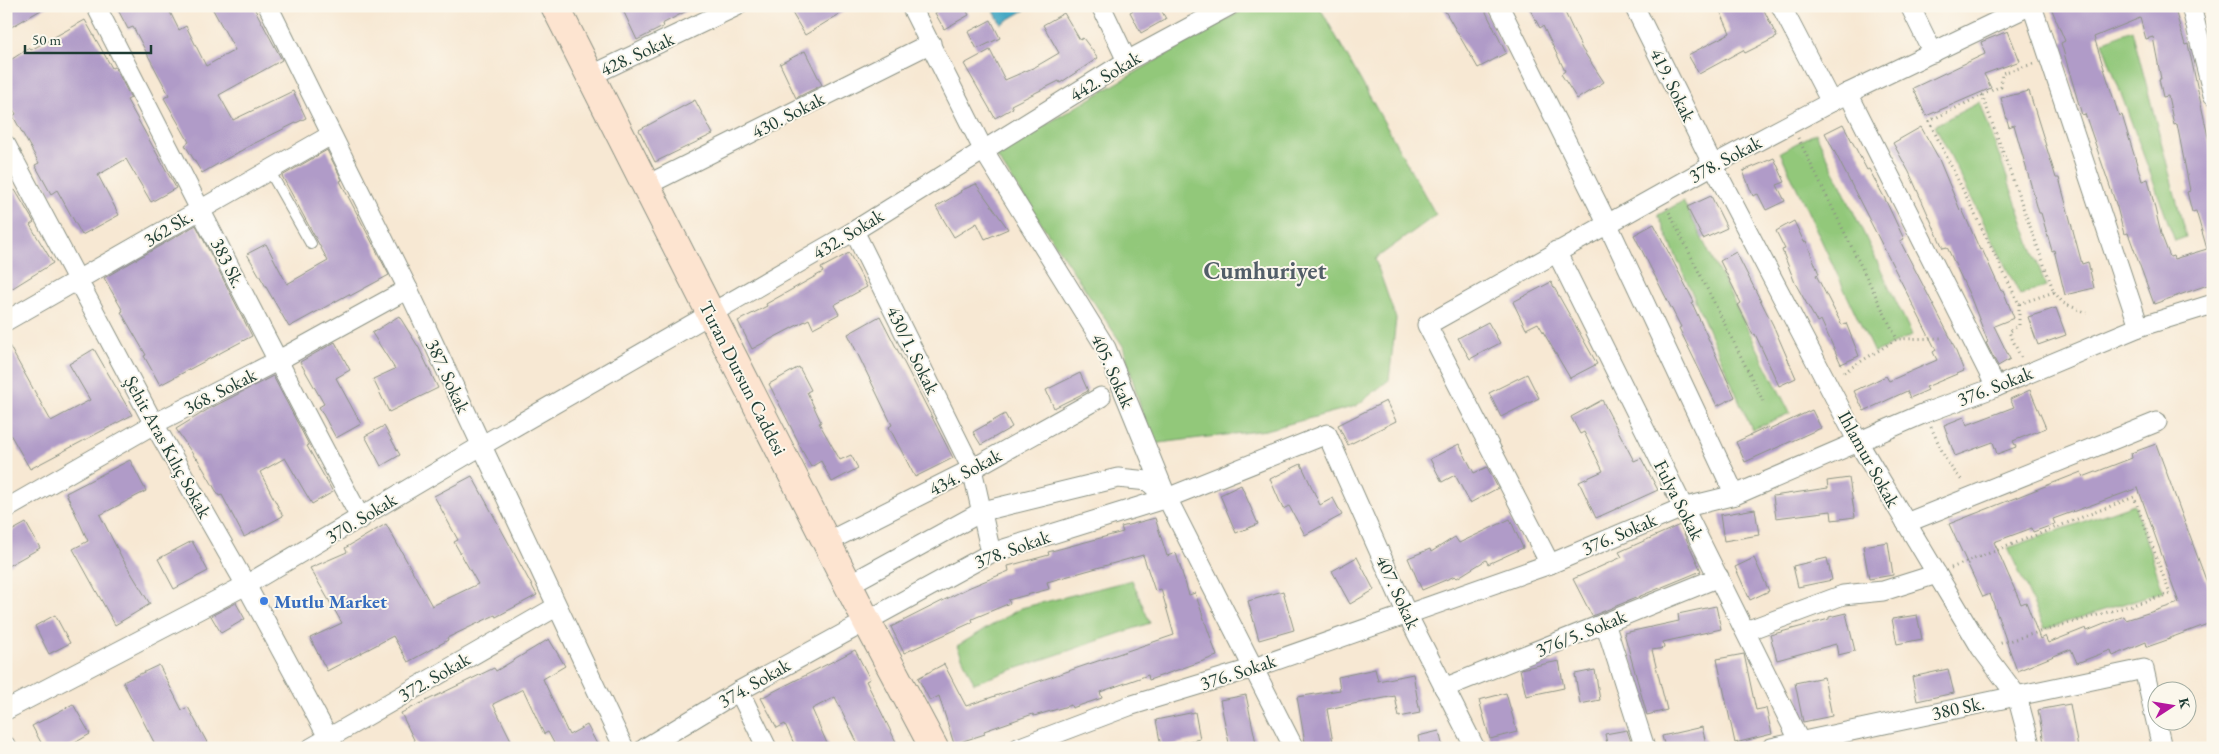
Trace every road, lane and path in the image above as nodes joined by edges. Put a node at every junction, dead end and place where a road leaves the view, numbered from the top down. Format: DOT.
graph roads {
  1 [pos="96,6"];
  2 [pos="268,6"];
  3 [pos="555,6"];
  4 [pos="737,6"];
  5 [pos="911,6"];
  6 [pos="1101,6"];
  7 [pos="1229,6"];
  8 [pos="1499,6"];
  9 [pos="1634,6"];
  10 [pos="1781,6"];
  11 [pos="1910,6"];
  12 [pos="2031,6"];
  13 [pos="2191,6"];
  14 [pos="931,43"];
  15 [pos="1933,53"];
  16 [pos="2048,59"];
  17 [pos="1127,61"];
  18 [pos="590,76"];
  19 [pos="1848,93"];
  20 [pos="1982,95"];
  21 [pos="2213,95"];
  22 [pos="1831,102"];
  23 [pos="1791,124"];
  24 [pos="331,135"];
  25 [pos="6,145"];
  26 [pos="984,151"];
  27 [pos="1713,164"];
  28 [pos="269,170"];
  29 [pos="645,186"];
  30 [pos="1660,194"];
  31 [pos="201,208"];
  32 [pos="1608,225"];
  33 [pos="854,231"];
  34 [pos="312,244"];
  35 [pos="1556,251"];
  36 [pos="78,282"];
  37 [pos="408,289"];
  38 [pos="2054,292"];
  39 [pos="2019,304"];
  40 [pos="2213,304"];
  41 [pos="2088,313"];
  42 [pos="710,314"];
  43 [pos="6,321"];
  44 [pos="2139,327"];
  45 [pos="1897,338"];
  46 [pos="1943,338"];
  47 [pos="277,361"];
  48 [pos="1844,372"];
  49 [pos="2028,374"];
  50 [pos="1996,387"];
  51 [pos="1101,398"];
  52 [pos="1764,401"];
  53 [pos="1925,413"];
  54 [pos="2157,422"];
  55 [pos="154,424"];
  56 [pos="1327,434"];
  57 [pos="1858,442"];
  58 [pos="481,446"];
  59 [pos="972,469"];
  60 [pos="1973,494"];
  61 [pos="1735,495"];
  62 [pos="1167,498"];
  63 [pos="1682,508"];
  64 [pos="6,509"];
  65 [pos="983,511"];
  66 [pos="361,519"];
  67 [pos="1906,523"];
  68 [pos="827,542"];
  69 [pos="991,553"];
  70 [pos="1550,564"];
  71 [pos="1937,574"];
  72 [pos="1719,577"];
  73 [pos="246,585"];
  74 [pos="848,585"];
  75 [pos="556,607"];
  76 [pos="1407,614"];
  77 [pos="866,620"];
  78 [pos="1605,623"];
  79 [pos="1746,631"];
  80 [pos="1981,648"];
  81 [pos="1254,668"];
  82 [pos="1444,688"];
  83 [pos="738,691"];
  84 [pos="2017,696"];
  85 [pos="6,710"];
  86 [pos="331,743"];
  87 [pos="1802,744"];
  88 [pos="311,748"];
  89 [pos="624,748"];
  90 [pos="645,748"];
  91 [pos="767,748"];
  92 [pos="934,748"];
  93 [pos="1018,748"];
  94 [pos="1294,748"];
  95 [pos="1474,748"];
  96 [pos="1645,748"];
  97 [pos="1771,748"];
  98 [pos="2032,748"];
  99 [pos="2162,748"];
  1 -- 31 [label="street, 383 Sk."];
  2 -- 24 [label="street, 387. Sokak"];
  3 -- 18 [label="street, Turan Dursun Caddesi"];
  4 -- 18 [label="street, 428. Sokak"];
  5 -- 14 [label="street, 405. Sokak"];
  6 -- 17 [label="street"];
  7 -- 17 [label="street, 442. Sokak"];
  8 -- 32 [label="street"];
  9 -- 27 [label="street, 419. Sokak"];
  10 -- 22 [label="street"];
  11 -- 15 [label="street"];
  12 -- 15 [label="street, 378. Sokak"];
  12 -- 16 [label="street"];
  13 -- 21 [label="street"];
  14 -- 26 [label="street, 405. Sokak"];
  14 -- 29 [label="street, 430. Sokak"];
  15 -- 19 [label="street, 378. Sokak"];
  16 -- 20 [label="path"];
  16 -- 44 [label="street"];
  17 -- 26 [label="street, 442. Sokak"];
  18 -- 29 [label="street, Turan Dursun Caddesi"];
  19 -- 22 [label="street, 378. Sokak"];
  19 -- 50 [label="street"];
  20 -- 38 [label="path"];
  20 -- 39 [label="path"];
  22 -- 23 [label="street, 378. Sokak"];
  23 -- 27 [label="street, 378. Sokak"];
  23 -- 45 [label="path"];
  24 -- 28 [label="street, 362 Sk."];
  24 -- 37 [label="street, 387. Sokak"];
  25 -- 36 [label="street, Şehit Aras Kılıç Sokak"];
  26 -- 33 [label="street, 432. Sokak"];
  26 -- 62 [label="street, 405. Sokak"];
  27 -- 30 [label="street, 378. Sokak"];
  27 -- 57 [label="street, Ihlamur Sokak"];
  28 -- 31 [label="street, 362 Sk."];
  28 -- 34 [label="lane"];
  29 -- 42 [label="street, Turan Dursun Caddesi"];
  30 -- 32 [label="street, 378. Sokak"];
  30 -- 52 [label="path"];
  31 -- 36 [label="street, 362 Sk."];
  31 -- 47 [label="street, 383 Sk."];
  32 -- 35 [label="street, 378. Sokak"];
  32 -- 61 [label="street"];
  33 -- 42 [label="street, 432. Sokak"];
  33 -- 59 [label="street, 430/1. Sokak"];
  35 -- 63 [label="street, Fulya Sokak"];
  35 -- 70 [label="street, 378. Sokak"];
  36 -- 43 [label="street, 362 Sk."];
  36 -- 55 [label="street, Şehit Aras Kılıç Sokak"];
  37 -- 47 [label="street, 368. Sokak"];
  37 -- 58 [label="street, 387. Sokak"];
  38 -- 39 [label="path"];
  38 -- 41 [label="path"];
  39 -- 49 [label="path"];
  40 -- 44 [label="street, 376. Sokak"];
  42 -- 58 [label="street, 370. Sokak"];
  42 -- 68 [label="street, Turan Dursun Caddesi"];
  44 -- 49 [label="street, 376. Sokak"];
  45 -- 46 [label="path"];
  45 -- 48 [label="path"];
  47 -- 55 [label="street, 368. Sokak"];
  47 -- 66 [label="street, 383 Sk."];
  49 -- 50 [label="street, 376. Sokak"];
  50 -- 53 [label="street, 376. Sokak"];
  51 -- 59 [label="street, 434. Sokak"];
  53 -- 57 [label="street, 376. Sokak"];
  53 -- 60 [label="path"];
  54 -- 60 [label="street"];
  55 -- 64 [label="street, 368. Sokak"];
  55 -- 73 [label="street, Şehit Aras Kılıç Sokak"];
  56 -- 62 [label="street, 378. Sokak"];
  56 -- 76 [label="street, 407. Sokak"];
  57 -- 61 [label="street, 376. Sokak"];
  57 -- 67 [label="street, Ihlamur Sokak"];
  58 -- 66 [label="street, 370. Sokak"];
  58 -- 75 [label="street, 387. Sokak"];
  59 -- 65 [label="street, 430/1. Sokak"];
  59 -- 68 [label="street, 434. Sokak"];
  60 -- 67 [label="street"];
  61 -- 63 [label="street, 376. Sokak"];
  62 -- 65 [label="street"];
  62 -- 69 [label="street, 378. Sokak"];
  62 -- 81 [label="street, 405. Sokak"];
  63 -- 70 [label="street, 376. Sokak"];
  63 -- 72 [label="street, Fulya Sokak"];
  65 -- 69 [label="street, 430/1. Sokak"];
  65 -- 74 [label="street"];
  66 -- 73 [label="street, 370. Sokak"];
  67 -- 71 [label="street, Ihlamur Sokak"];
  68 -- 74 [label="street, Turan Dursun Caddesi"];
  69 -- 77 [label="street, 378. Sokak"];
  70 -- 76 [label="street, 376. Sokak"];
  71 -- 79 [label="street"];
  71 -- 80 [label="street, Ihlamur Sokak"];
  71 -- 80 [label="path"];
  72 -- 78 [label="street, 376/5. Sokak"];
  72 -- 79 [label="street, Fulya Sokak"];
  73 -- 85 [label="street, 370. Sokak"];
  73 -- 86 [label="street, Şehit Aras Kılıç Sokak"];
  74 -- 77 [label="street, Turan Dursun Caddesi"];
  75 -- 86 [label="street, 372. Sokak"];
  75 -- 89 [label="street, 387. Sokak"];
  76 -- 81 [label="street, 376. Sokak"];
  76 -- 82 [label="street, 407. Sokak"];
  77 -- 83 [label="street, 374. Sokak"];
  77 -- 92 [label="street, Turan Dursun Caddesi"];
  78 -- 82 [label="street, 376/5. Sokak"];
  78 -- 96 [label="street"];
  79 -- 87 [label="street, Fulya Sokak"];
  80 -- 84 [label="street, Ihlamur Sokak"];
  81 -- 93 [label="street, 376. Sokak"];
  81 -- 94 [label="street, 405. Sokak"];
  82 -- 95 [label="street, 407. Sokak"];
  83 -- 90 [label="street, 374. Sokak"];
  83 -- 91 [label="street"];
  84 -- 87 [label="street, 380 Sk."];
  84 -- 98 [label="street, Ihlamur Sokak"];
  84 -- 99 [label="street, 380 Sk."];
  86 -- 88 [label="street, 372. Sokak"];
  87 -- 97 [label="street, 380 Sk."];
}
